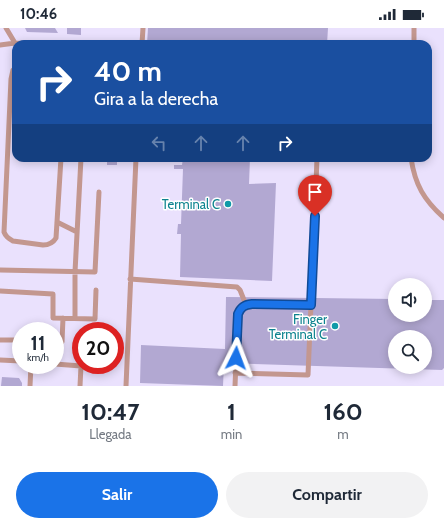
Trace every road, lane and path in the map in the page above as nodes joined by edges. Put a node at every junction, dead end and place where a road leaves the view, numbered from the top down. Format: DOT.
graph roads {
  1 [pos="6,28"];
  2 [pos="143,28"];
  3 [pos="414,28"];
  4 [pos="13,40"];
  5 [pos="142,40"];
  6 [pos="414,40"];
  7 [pos="12,43"];
  8 [pos="0,45"];
  9 [pos="12,74"];
  10 [pos="61,162"];
  11 [pos="81,162"];
  12 [pos="136,162"];
  13 [pos="317,162"];
  14 [pos="412,162"];
  15 [pos="99,192"];
  16 [pos="444,218"];
  17 [pos="57,222"];
  18 [pos="77,232"];
  19 [pos="0,270"];
  20 [pos="75,272"];
  21 [pos="130,279"];
  22 [pos="96,290"];
  23 [pos="0,292"];
  24 [pos="246,305"];
  25 [pos="311,305"];
  26 [pos="63,318"];
  27 [pos="74,318"];
  28 [pos="63,322"];
  29 [pos="0,340"];
  30 [pos="12,340"];
  31 [pos="0,360"];
  32 [pos="12,361"];
  33 [pos="64,365"];
  34 [pos="235,373"];
  35 [pos="31,374"];
  36 [pos="30,386"];
  37 [pos="80,386"];
  38 [pos="126,386"];
  39 [pos="235,386"];
  1 -- 4 [label="lane"];
  2 -- 5 [label="lane"];
  3 -- 6 [label="lane"];
  7 -- 8 [label="lane"];
  9 -- 17 [label="lane"];
  10 -- 17 [label="lane"];
  11 -- 18 [label="lane"];
  12 -- 21 [label="lane"];
  13 -- 25 [label="lane"];
  14 -- 16 [label="lane"];
  15 -- 20 [label="lane"];
  17 -- 18 [label="lane"];
  18 -- 20 [label="lane"];
  19 -- 20 [label="lane"];
  20 -- 27 [label="lane"];
  21 -- 24 [label="lane"];
  21 -- 38 [label="lane"];
  22 -- 27 [label="lane"];
  23 -- 26 [label="lane"];
  24 -- 25 [label="lane"];
  24 -- 34 [label="lane"];
  25 -- 34 [label="lane"];
  26 -- 27 [label="lane"];
  26 -- 28 [label="lane"];
  29 -- 30 [label="lane"];
  31 -- 32 [label="lane"];
  33 -- 37 [label="lane"];
  34 -- 39 [label="lane"];
  35 -- 36 [label="lane"];
}
